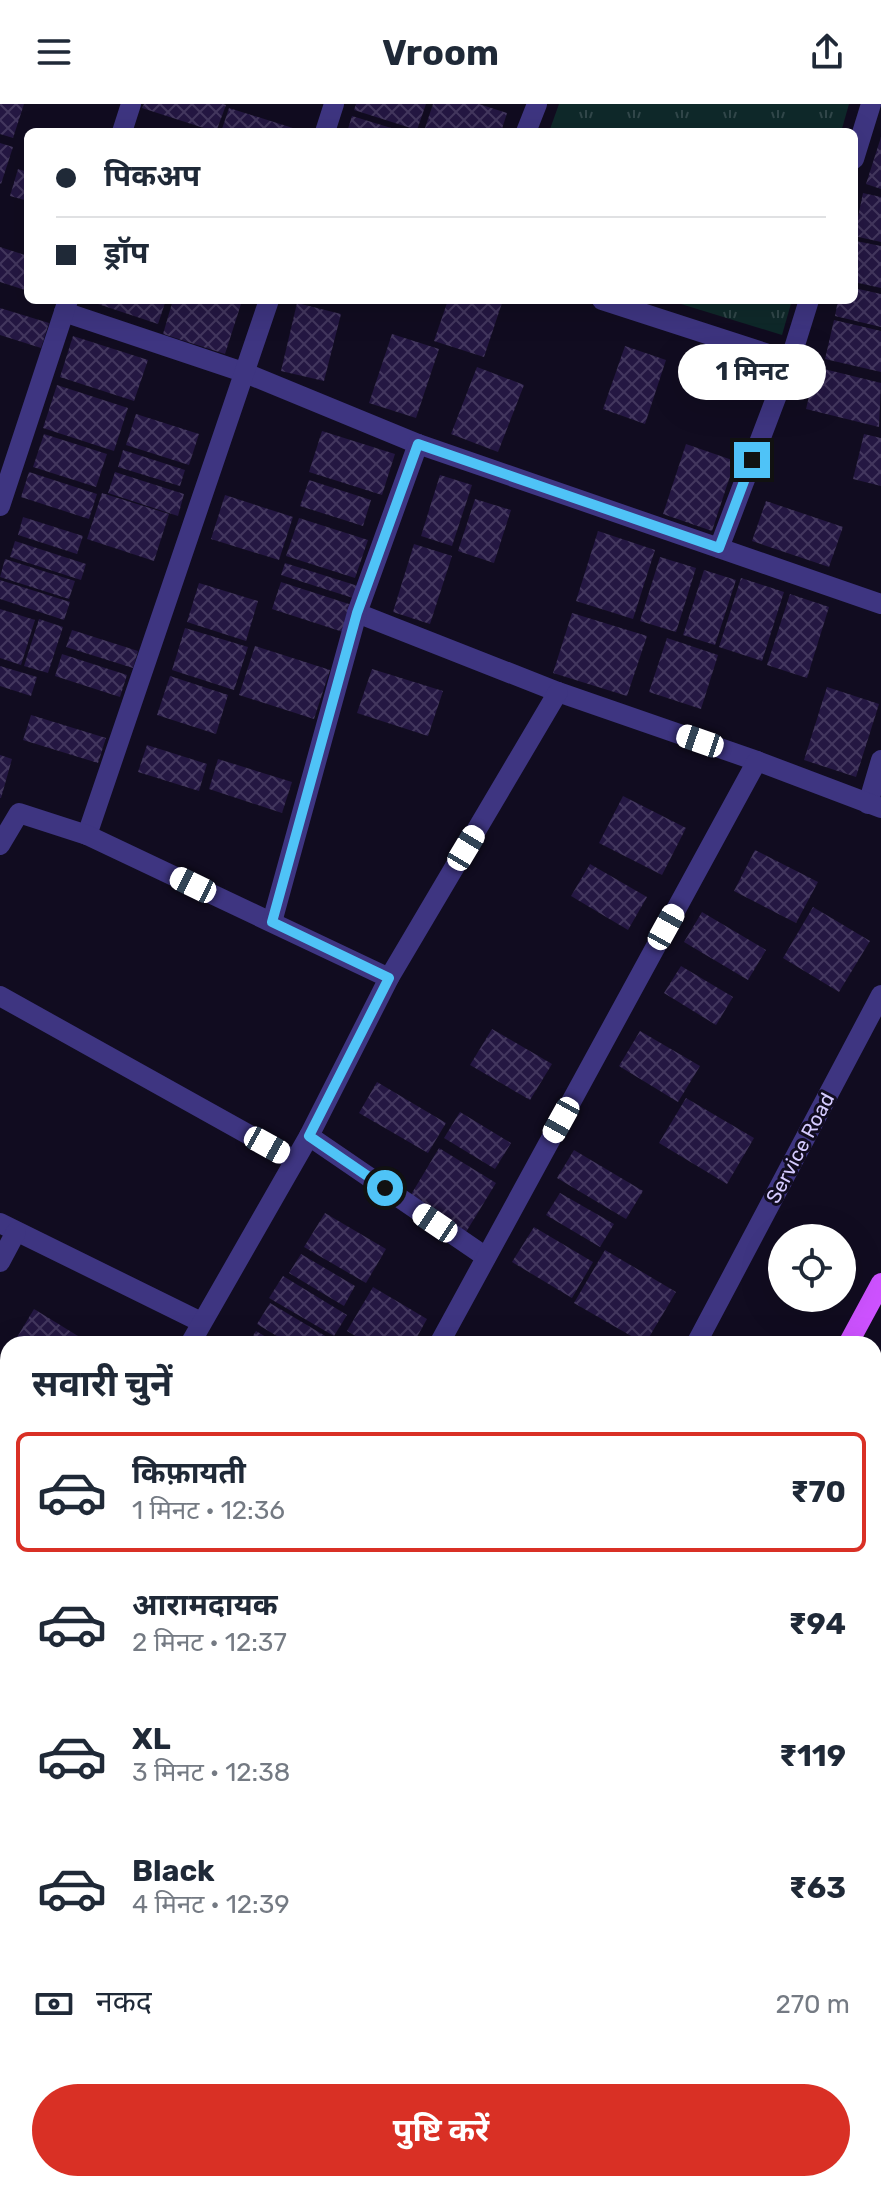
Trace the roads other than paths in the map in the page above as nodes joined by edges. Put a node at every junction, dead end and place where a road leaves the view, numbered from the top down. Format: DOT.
graph roads {
  1 [pos="131,104"];
  2 [pos="334,104"];
  3 [pos="537,104"];
  4 [pos="871,104"];
  5 [pos="123,128"];
  6 [pos="326,128"];
  7 [pos="528,128"];
  8 [pos="858,146"];
  9 [pos="268,304"];
  10 [pos="614,304"];
  11 [pos="808,304"];
  12 [pos="66,306"];
  13 [pos="790,361"];
  14 [pos="243,372"];
  15 [pos="418,444"];
  16 [pos="0,506"];
  17 [pos="719,548"];
  18 [pos="881,604"];
  19 [pos="357,613"];
  20 [pos="558,692"];
  21 [pos="881,760"];
  22 [pos="757,761"];
  23 [pos="874,806"];
  24 [pos="87,835"];
  25 [pos="0,845"];
  26 [pos="272,922"];
  27 [pos="389,978"];
  28 [pos="881,995"];
  29 [pos="0,996"];
  30 [pos="309,1136"];
  31 [pos="294,1160"];
  32 [pos="8,1228"];
  33 [pos="486,1257"];
  34 [pos="0,1262"];
  35 [pos="881,1283"];
  36 [pos="201,1322"];
  37 [pos="194,1336"];
  38 [pos="443,1336"];
  39 [pos="700,1336"];
  40 [pos="852,1336"];
  1 -- 5 [label="street"];
  2 -- 6 [label="street"];
  3 -- 7 [label="street"];
  4 -- 8 [label="street"];
  9 -- 14 [label="street"];
  10 -- 13 [label="street"];
  11 -- 13 [label="street"];
  12 -- 14 [label="street"];
  12 -- 16 [label="street"];
  13 -- 17 [label="street"];
  14 -- 15 [label="street"];
  14 -- 24 [label="street"];
  15 -- 17 [label="street"];
  15 -- 19 [label="street"];
  17 -- 18 [label="street"];
  19 -- 20 [label="street"];
  19 -- 26 [label="street"];
  20 -- 22 [label="street"];
  20 -- 27 [label="street"];
  21 -- 23 [label="street"];
  22 -- 23 [label="street"];
  22 -- 33 [label="street"];
  24 -- 25 [label="street"];
  24 -- 26 [label="street"];
  26 -- 27 [label="street"];
  27 -- 30 [label="street"];
  28 -- 39 [label="street, Service Road"];
  29 -- 31 [label="street"];
  30 -- 31 [label="street"];
  30 -- 33 [label="street"];
  31 -- 36 [label="street"];
  32 -- 34 [label="street"];
  32 -- 36 [label="street"];
  33 -- 38 [label="street"];
  35 -- 40 [label="main road"];
  36 -- 37 [label="street"];
}
